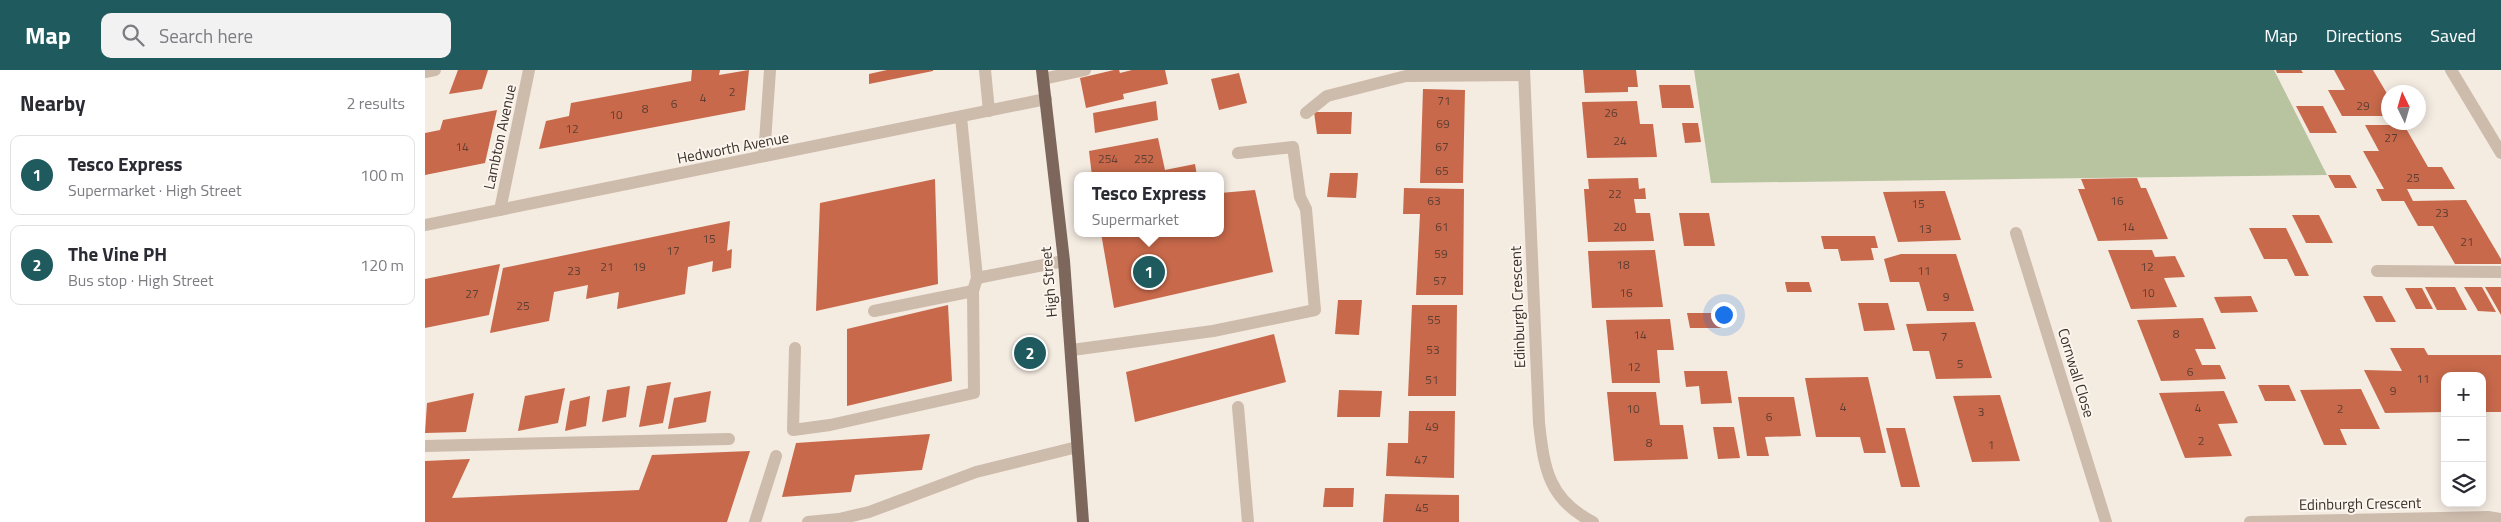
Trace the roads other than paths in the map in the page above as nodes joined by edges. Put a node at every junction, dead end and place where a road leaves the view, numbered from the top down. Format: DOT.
graph roads {
  1 [pos="435,70"];
  2 [pos="529,70"];
  3 [pos="770,70"];
  4 [pos="985,70"];
  5 [pos="1085,70"];
  6 [pos="2451,70"];
  7 [pos="425,72"];
  8 [pos="1524,72"];
  9 [pos="1042,74"];
  10 [pos="1046,99"];
  11 [pos="989,111"];
  12 [pos="1306,113"];
  13 [pos="961,117"];
  14 [pos="1238,152"];
  15 [pos="2501,153"];
  16 [pos="764,156"];
  17 [pos="500,210"];
  18 [pos="425,225"];
  19 [pos="2015,233"];
  20 [pos="1064,261"];
  21 [pos="2377,271"];
  22 [pos="2501,272"];
  23 [pos="977,278"];
  24 [pos="973,291"];
  25 [pos="874,311"];
  26 [pos="795,348"];
  27 [pos="1072,350"];
  28 [pos="1238,407"];
  29 [pos="729,439"];
  30 [pos="425,446"];
  31 [pos="1077,447"];
  32 [pos="776,456"];
  33 [pos="2501,519"];
  34 [pos="755,522"];
  35 [pos="808,522"];
  36 [pos="1083,522"];
  37 [pos="1248,522"];
  38 [pos="1593,522"];
  39 [pos="2106,522"];
  40 [pos="2250,522"];
  1 -- 7 [label="street"];
  2 -- 17 [label="street, Lambton Avenue"];
  3 -- 16 [label="street"];
  4 -- 11 [label="street"];
  5 -- 9 [label="street"];
  6 -- 15 [label="street"];
  8 -- 12 [label="street"];
  8 -- 38 [label="street, Edinburgh Crescent"];
  9 -- 10 [label="main road, High Street"];
  10 -- 11 [label="street, Hedworth Avenue"];
  10 -- 20 [label="main road, High Street"];
  11 -- 13 [label="street, Hedworth Avenue"];
  13 -- 16 [label="street, Hedworth Avenue"];
  13 -- 23 [label="street"];
  14 -- 27 [label="street"];
  16 -- 17 [label="street, Hedworth Avenue"];
  17 -- 18 [label="street, Hedworth Avenue"];
  19 -- 39 [label="street, Cornwall Close"];
  20 -- 23 [label="street"];
  20 -- 27 [label="main road, High Street"];
  21 -- 22 [label="street"];
  23 -- 24 [label="street"];
  24 -- 25 [label="street"];
  24 -- 26 [label="street"];
  27 -- 31 [label="main road, High Street"];
  28 -- 37 [label="street"];
  29 -- 30 [label="street"];
  31 -- 35 [label="street"];
  31 -- 36 [label="main road, High Street"];
  32 -- 34 [label="street"];
  33 -- 40 [label="street, Edinburgh Crescent"];
}
